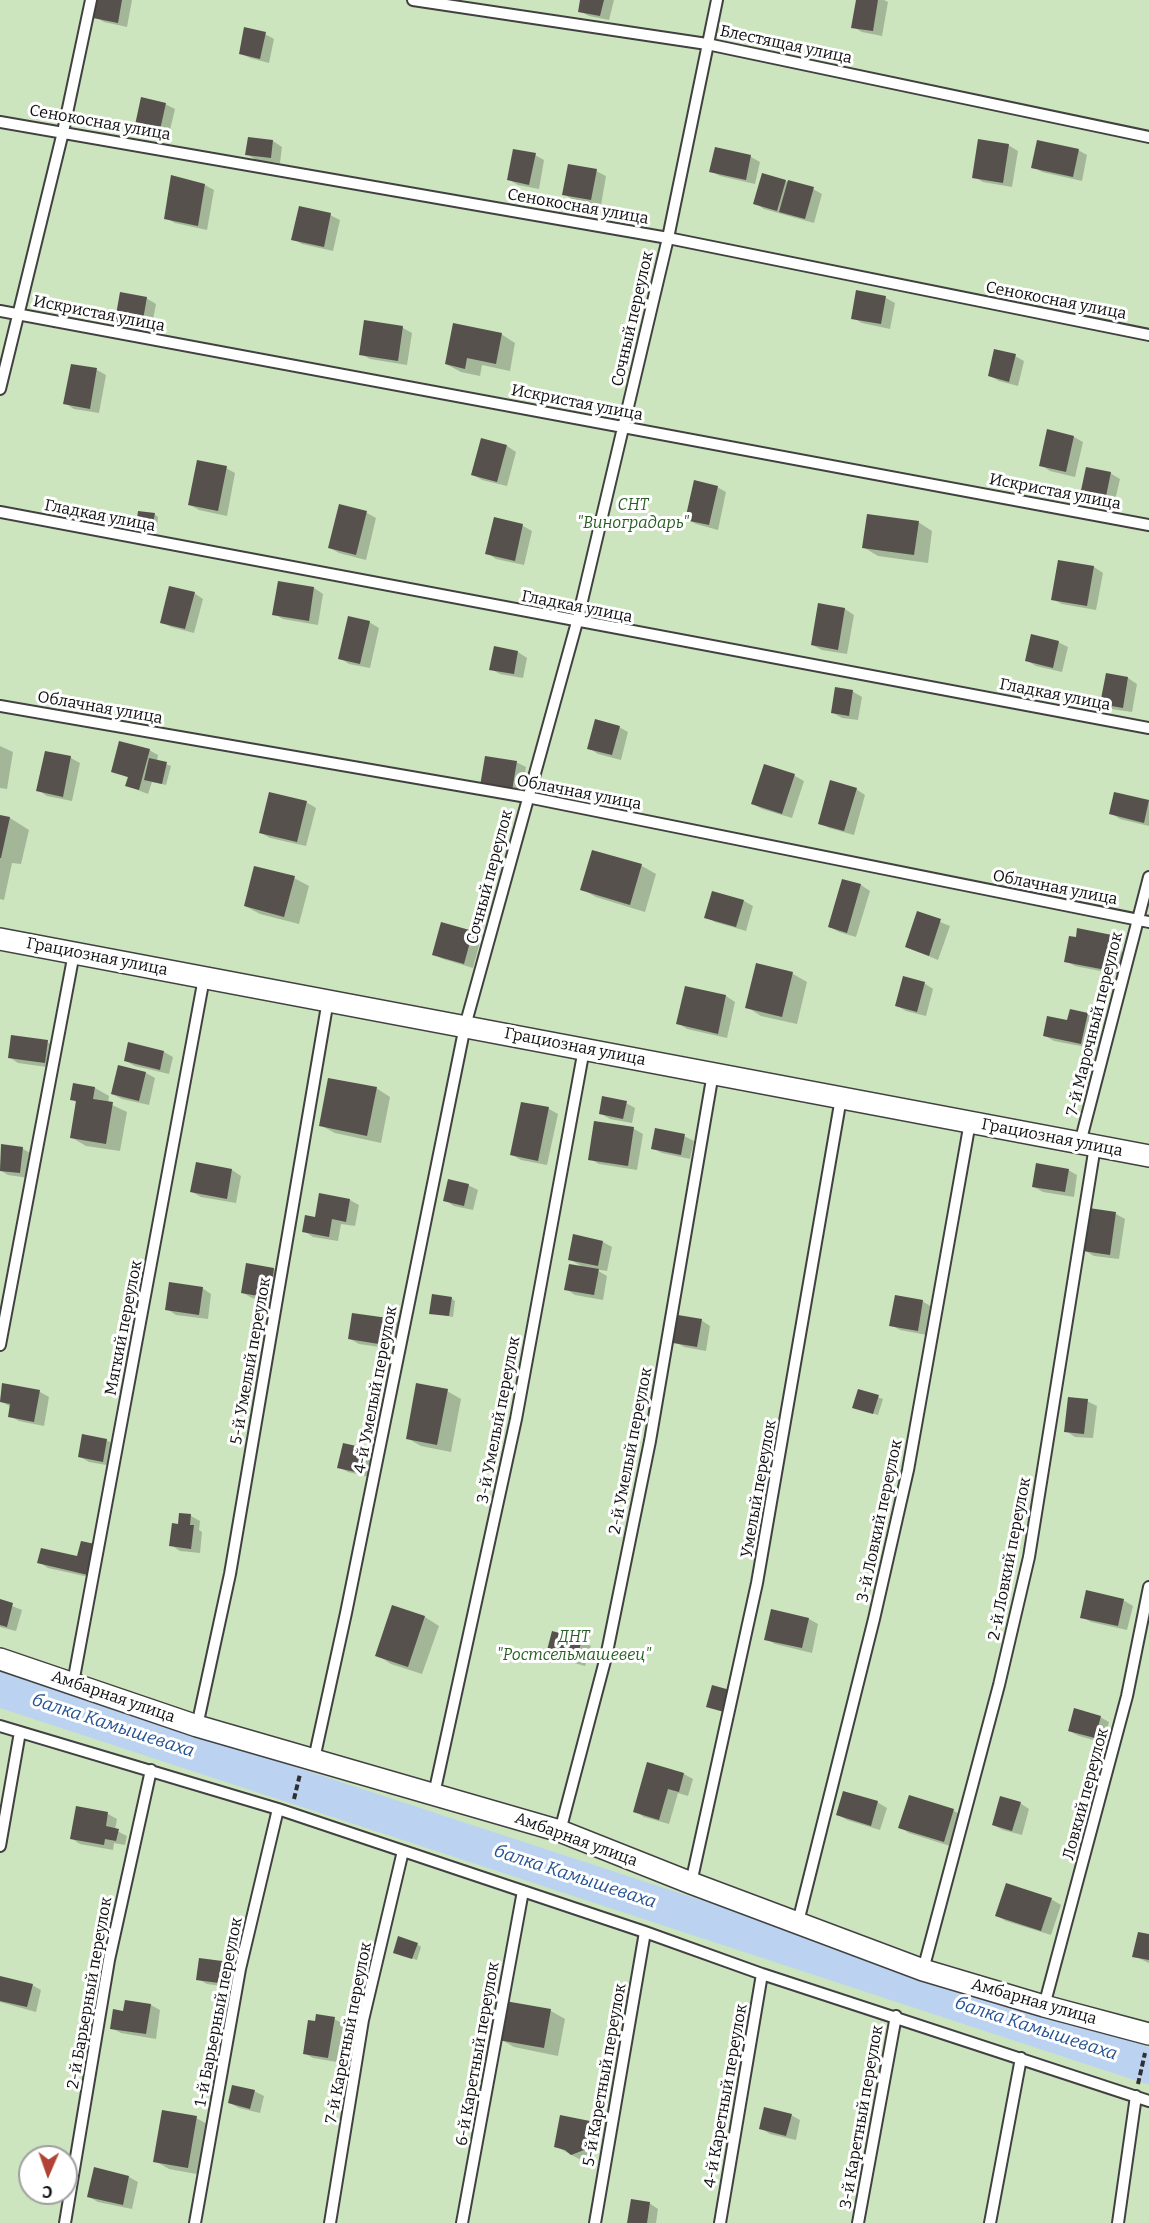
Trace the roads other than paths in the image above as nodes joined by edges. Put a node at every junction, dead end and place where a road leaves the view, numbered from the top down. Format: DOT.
graph roads {
  1 [pos="91,0"];
  2 [pos="413,0"];
  3 [pos="717,0"];
  4 [pos="707,44"];
  5 [pos="0,122"];
  6 [pos="63,132"];
  7 [pos="1149,137"];
  8 [pos="668,238"];
  9 [pos="0,311"];
  10 [pos="17,314"];
  11 [pos="1149,335"];
  12 [pos="0,389"];
  13 [pos="623,427"];
  14 [pos="0,512"];
  15 [pos="1149,525"];
  16 [pos="576,622"];
  17 [pos="0,706"];
  18 [pos="1149,728"];
  19 [pos="527,797"];
  20 [pos="1149,878"];
  21 [pos="1137,920"];
  22 [pos="1149,922"];
  23 [pos="0,939"];
  24 [pos="74,953"];
  25 [pos="204,978"];
  26 [pos="327,1000"];
  27 [pos="465,1026"];
  28 [pos="584,1049"];
  29 [pos="713,1073"];
  30 [pos="842,1098"];
  31 [pos="970,1122"];
  32 [pos="1088,1145"];
  33 [pos="1149,1156"];
  34 [pos="0,1345"];
  35 [pos="1149,1587"];
  36 [pos="0,1659"];
  37 [pos="73,1683"];
  38 [pos="0,1726"];
  39 [pos="197,1726"];
  40 [pos="20,1732"];
  41 [pos="309,1759"];
  42 [pos="151,1770"];
  43 [pos="434,1794"];
  44 [pos="278,1809"];
  45 [pos="560,1831"];
  46 [pos="0,1846"];
  47 [pos="403,1851"];
  48 [pos="691,1883"];
  49 [pos="523,1891"];
  50 [pos="798,1922"];
  51 [pos="645,1932"];
  52 [pos="923,1970"];
  53 [pos="762,1974"];
  54 [pos="1044,2006"];
  55 [pos="896,2016"];
  56 [pos="1148,2042"];
  57 [pos="1021,2058"];
  58 [pos="1136,2096"];
  59 [pos="1149,2101"];
  60 [pos="65,2223"];
  61 [pos="195,2223"];
  62 [pos="330,2223"];
  63 [pos="462,2223"];
  64 [pos="595,2223"];
  65 [pos="720,2223"];
  66 [pos="858,2223"];
  67 [pos="990,2223"];
  68 [pos="1118,2223"];
  1 -- 6 [label="lane"];
  2 -- 4 [label="lane, Блестящая улица"];
  3 -- 4 [label="lane, Сочный переулок"];
  4 -- 7 [label="lane, Блестящая улица"];
  4 -- 8 [label="lane, Сочный переулок"];
  5 -- 6 [label="lane, Сенокосная улица"];
  6 -- 8 [label="lane, Сенокосная улица"];
  6 -- 10 [label="lane"];
  8 -- 11 [label="lane, Сенокосная улица"];
  8 -- 13 [label="lane, Сочный переулок"];
  9 -- 10 [label="lane, Искристая улица"];
  10 -- 12 [label="lane"];
  10 -- 13 [label="lane, Искристая улица"];
  13 -- 15 [label="lane, Искристая улица"];
  13 -- 16 [label="lane, Сочный переулок"];
  14 -- 16 [label="lane, Гладкая улица"];
  16 -- 18 [label="lane, Гладкая улица"];
  16 -- 19 [label="lane, Сочный переулок"];
  17 -- 19 [label="lane, Облачная улица"];
  19 -- 21 [label="lane, Облачная улица"];
  19 -- 27 [label="lane, Сочный переулок"];
  20 -- 21 [label="lane, 7-й Марочный переулок"];
  21 -- 22 [label="lane, Облачная улица"];
  21 -- 32 [label="lane, 7-й Марочный переулок"];
  23 -- 24 [label="street, Грациозная улица"];
  24 -- 25 [label="street, Грациозная улица"];
  24 -- 34 [label="lane"];
  25 -- 26 [label="street, Грациозная улица"];
  25 -- 37 [label="lane, Мягкий переулок"];
  26 -- 27 [label="street, Грациозная улица"];
  26 -- 39 [label="lane, 5-й Умелый переулок"];
  27 -- 28 [label="street, Грациозная улица"];
  27 -- 41 [label="lane, 4-й Умелый переулок"];
  28 -- 29 [label="street, Грациозная улица"];
  28 -- 43 [label="lane, 3-й Умелый переулок"];
  29 -- 30 [label="street, Грациозная улица"];
  29 -- 45 [label="lane, 2-й Умелый переулок"];
  30 -- 31 [label="street, Грациозная улица"];
  30 -- 48 [label="lane, Умелый переулок"];
  31 -- 32 [label="street, Грациозная улица"];
  31 -- 50 [label="lane, 3-й Ловкий переулок"];
  32 -- 33 [label="street, Грациозная улица"];
  32 -- 52 [label="lane, 2-й Ловкий переулок"];
  35 -- 54 [label="lane, Ловкий переулок"];
  36 -- 37 [label="street, Амбарная улица"];
  37 -- 39 [label="street, Амбарная улица"];
  38 -- 40 [label="lane"];
  39 -- 41 [label="street, Амбарная улица"];
  40 -- 42 [label="lane"];
  40 -- 46 [label="lane"];
  41 -- 43 [label="street, Амбарная улица"];
  42 -- 44 [label="lane"];
  42 -- 60 [label="lane, 2-й Барьерный переулок"];
  43 -- 45 [label="street, Амбарная улица"];
  44 -- 47 [label="lane"];
  44 -- 61 [label="lane, 1-й Барьерный переулок"];
  45 -- 48 [label="street, Амбарная улица"];
  47 -- 49 [label="lane"];
  47 -- 62 [label="lane, 7-й Каретный переулок"];
  48 -- 50 [label="street, Амбарная улица"];
  49 -- 51 [label="lane"];
  49 -- 63 [label="lane, 6-й Каретный переулок"];
  50 -- 52 [label="street, Амбарная улица"];
  51 -- 53 [label="lane"];
  51 -- 64 [label="lane, 5-й Каретный переулок"];
  52 -- 54 [label="street, Амбарная улица"];
  53 -- 55 [label="lane"];
  53 -- 65 [label="lane, 4-й Каретный переулок"];
  54 -- 56 [label="street, Амбарная улица"];
  55 -- 57 [label="lane"];
  55 -- 66 [label="lane, 3-й Каретный переулок"];
  57 -- 58 [label="lane"];
  57 -- 67 [label="lane"];
  58 -- 59 [label="lane"];
  58 -- 68 [label="lane"];
}
